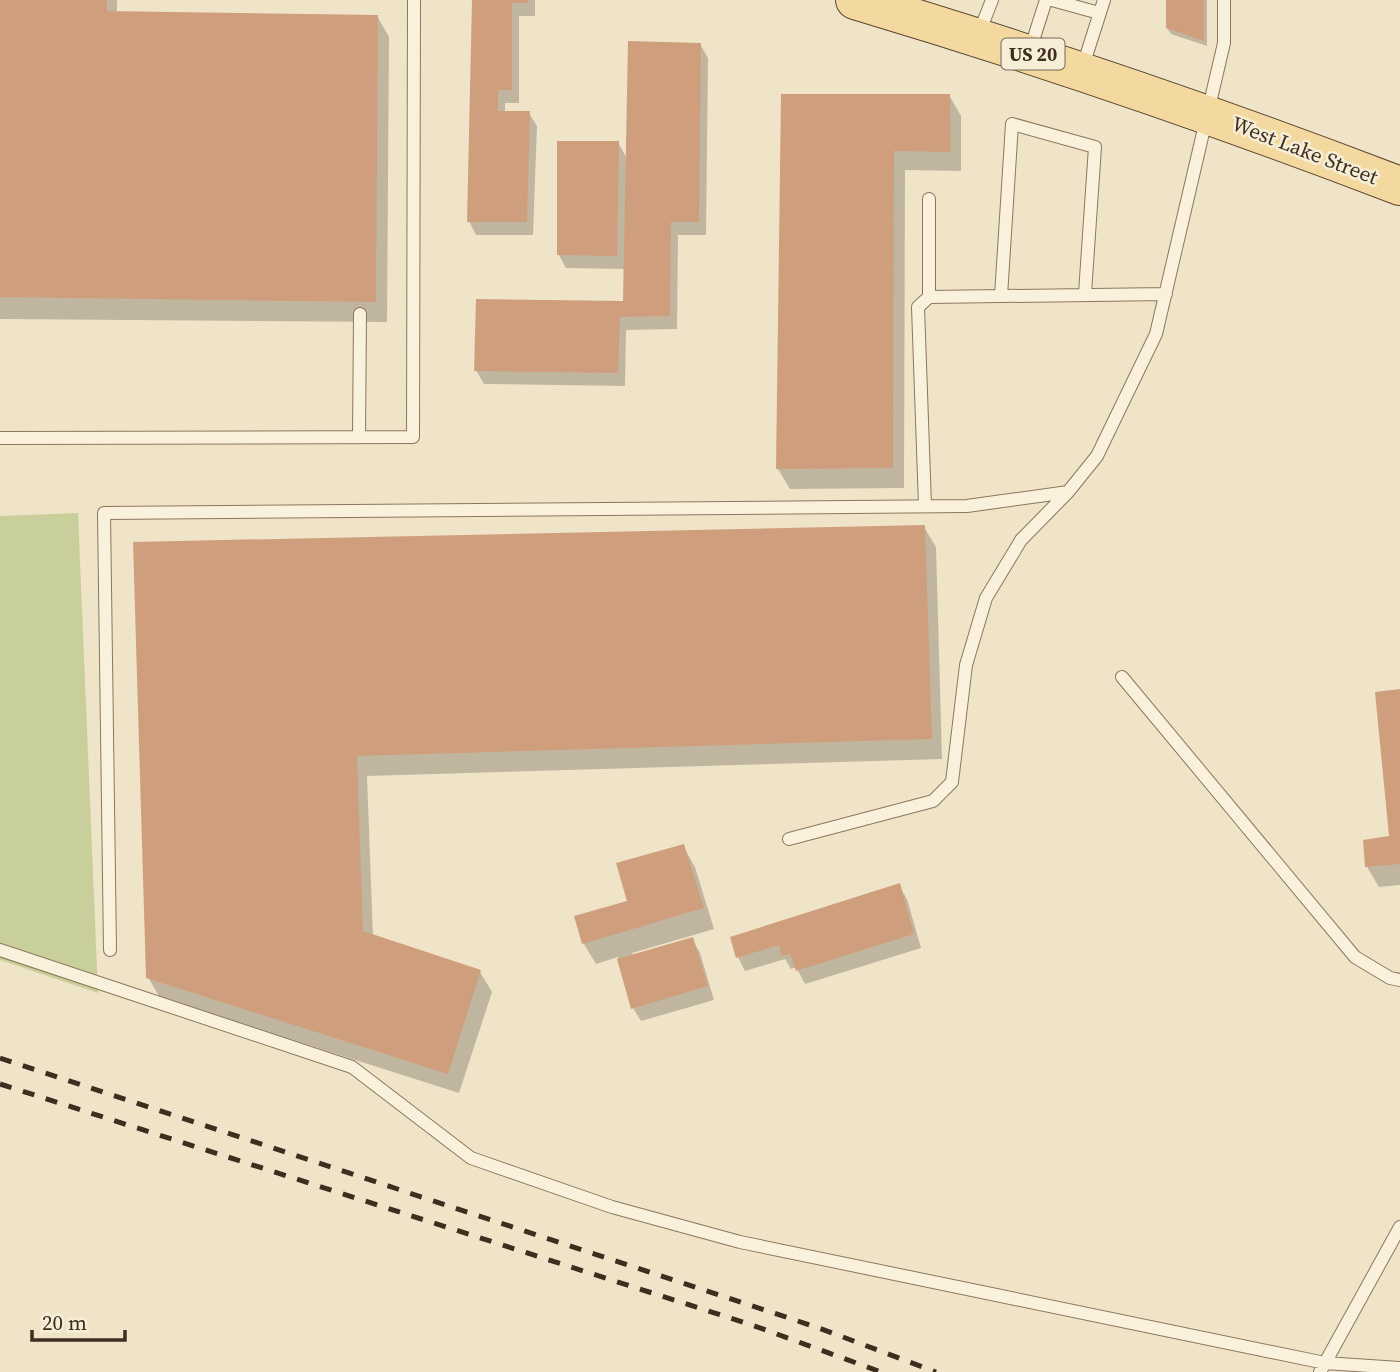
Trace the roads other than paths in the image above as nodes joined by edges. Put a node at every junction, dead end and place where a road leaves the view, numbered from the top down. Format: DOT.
graph roads {
  1 [pos="414,0"];
  2 [pos="855,0"];
  3 [pos="992,0"];
  4 [pos="1046,0"];
  5 [pos="1052,0"];
  6 [pos="1104,0"];
  7 [pos="1224,0"];
  8 [pos="1099,13"];
  9 [pos="978,37"];
  10 [pos="1029,52"];
  11 [pos="1082,69"];
  12 [pos="1209,113"];
  13 [pos="1400,186"];
  14 [pos="929,199"];
  15 [pos="1085,293"];
  16 [pos="1166,294"];
  17 [pos="1001,296"];
  18 [pos="929,297"];
  19 [pos="360,314"];
  20 [pos="0,438"];
  21 [pos="359,438"];
  22 [pos="1068,492"];
  23 [pos="925,506"];
  24 [pos="1122,677"];
  25 [pos="789,839"];
  26 [pos="0,950"];
  27 [pos="110,950"];
  28 [pos="1400,980"];
  29 [pos="1400,1227"];
  30 [pos="1323,1367"];
  31 [pos="1400,1368"];
  1 -- 21 [label="lane"];
  2 -- 9 [label="main road, US 20"];
  3 -- 9 [label="lane"];
  4 -- 10 [label="lane"];
  5 -- 8 [label="lane"];
  6 -- 8 [label="lane"];
  7 -- 12 [label="lane"];
  8 -- 11 [label="lane"];
  9 -- 10 [label="main road, US 20"];
  10 -- 11 [label="main road, US 20"];
  11 -- 12 [label="main road, US 20"];
  12 -- 13 [label="main road, West Lake Street / US 20"];
  12 -- 16 [label="lane"];
  14 -- 18 [label="lane"];
  15 -- 16 [label="lane"];
  15 -- 17 [label="lane"];
  15 -- 17 [label="lane"];
  16 -- 22 [label="lane"];
  17 -- 18 [label="lane"];
  18 -- 23 [label="lane"];
  19 -- 21 [label="lane"];
  20 -- 21 [label="lane"];
  22 -- 23 [label="lane"];
  22 -- 25 [label="lane"];
  23 -- 27 [label="lane"];
  24 -- 28 [label="lane"];
  26 -- 30 [label="lane"];
  29 -- 30 [label="lane"];
  30 -- 31 [label="lane"];
}
